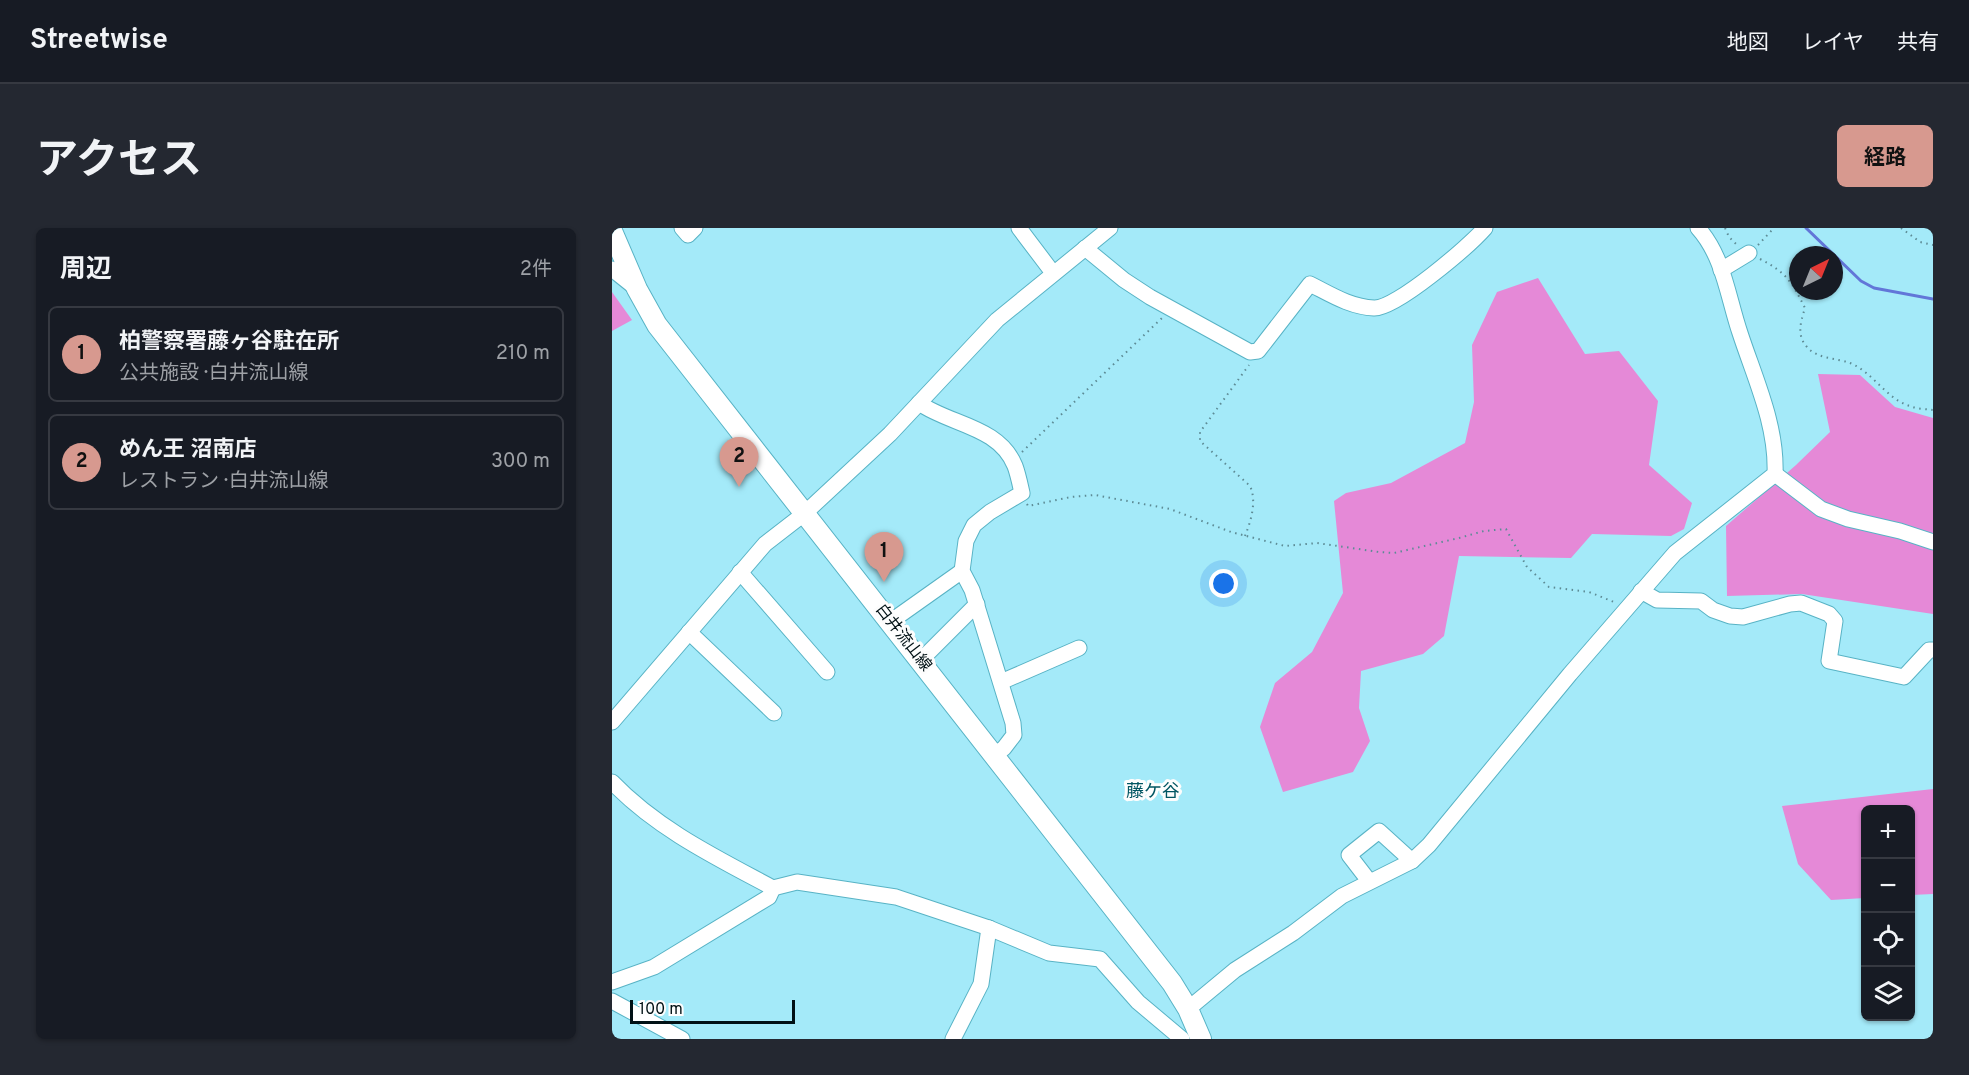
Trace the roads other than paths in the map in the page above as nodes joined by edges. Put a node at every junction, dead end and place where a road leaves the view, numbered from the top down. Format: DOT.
graph roads {
  1 [pos="682,228"];
  2 [pos="695,228"];
  3 [pos="1019,228"];
  4 [pos="1110,228"];
  5 [pos="1485,228"];
  6 [pos="1698,228"];
  7 [pos="612,231"];
  8 [pos="1085,248"];
  9 [pos="1749,253"];
  10 [pos="612,269"];
  11 [pos="1721,270"];
  12 [pos="1053,273"];
  13 [pos="637,289"];
  14 [pos="920,404"];
  15 [pos="1775,474"];
  16 [pos="805,513"];
  17 [pos="1933,542"];
  18 [pos="962,571"];
  19 [pos="740,572"];
  20 [pos="1641,591"];
  21 [pos="977,604"];
  22 [pos="890,622"];
  23 [pos="689,632"];
  24 [pos="1079,648"];
  25 [pos="1933,650"];
  26 [pos="920,661"];
  27 [pos="827,672"];
  28 [pos="1001,682"];
  29 [pos="774,713"];
  30 [pos="612,722"];
  31 [pos="995,755"];
  32 [pos="612,782"];
  33 [pos="1412,861"];
  34 [pos="1370,880"];
  35 [pos="773,888"];
  36 [pos="989,928"];
  37 [pos="612,982"];
  38 [pos="612,1001"];
  39 [pos="1188,1009"];
  40 [pos="682,1039"];
  41 [pos="953,1039"];
  42 [pos="1182,1039"];
  43 [pos="1201,1039"];
  1 -- 2 [label="street"];
  3 -- 12 [label="street"];
  4 -- 8 [label="street"];
  5 -- 8 [label="street"];
  6 -- 11 [label="street"];
  7 -- 13 [label="main road, 白井流山線"];
  8 -- 12 [label="street"];
  9 -- 11 [label="street"];
  10 -- 13 [label="street"];
  11 -- 15 [label="street"];
  12 -- 14 [label="street"];
  13 -- 16 [label="main road, 白井流山線"];
  14 -- 16 [label="street"];
  14 -- 18 [label="street"];
  15 -- 17 [label="street"];
  15 -- 20 [label="street"];
  16 -- 19 [label="street"];
  16 -- 22 [label="main road, 白井流山線"];
  18 -- 21 [label="street"];
  18 -- 22 [label="street"];
  19 -- 23 [label="street"];
  19 -- 27 [label="street"];
  20 -- 25 [label="street"];
  20 -- 33 [label="street"];
  21 -- 26 [label="street"];
  21 -- 28 [label="street"];
  22 -- 26 [label="main road, 白井流山線"];
  23 -- 29 [label="street"];
  23 -- 30 [label="street"];
  24 -- 28 [label="street"];
  26 -- 31 [label="main road, 白井流山線"];
  28 -- 31 [label="street"];
  31 -- 39 [label="main road, 白井流山線"];
  32 -- 35 [label="street"];
  33 -- 34 [label="street"];
  33 -- 34 [label="street"];
  34 -- 39 [label="street"];
  35 -- 36 [label="street"];
  35 -- 37 [label="street"];
  36 -- 41 [label="street"];
  36 -- 42 [label="street"];
  38 -- 40 [label="street"];
  39 -- 43 [label="main road, 白井流山線"];
}
